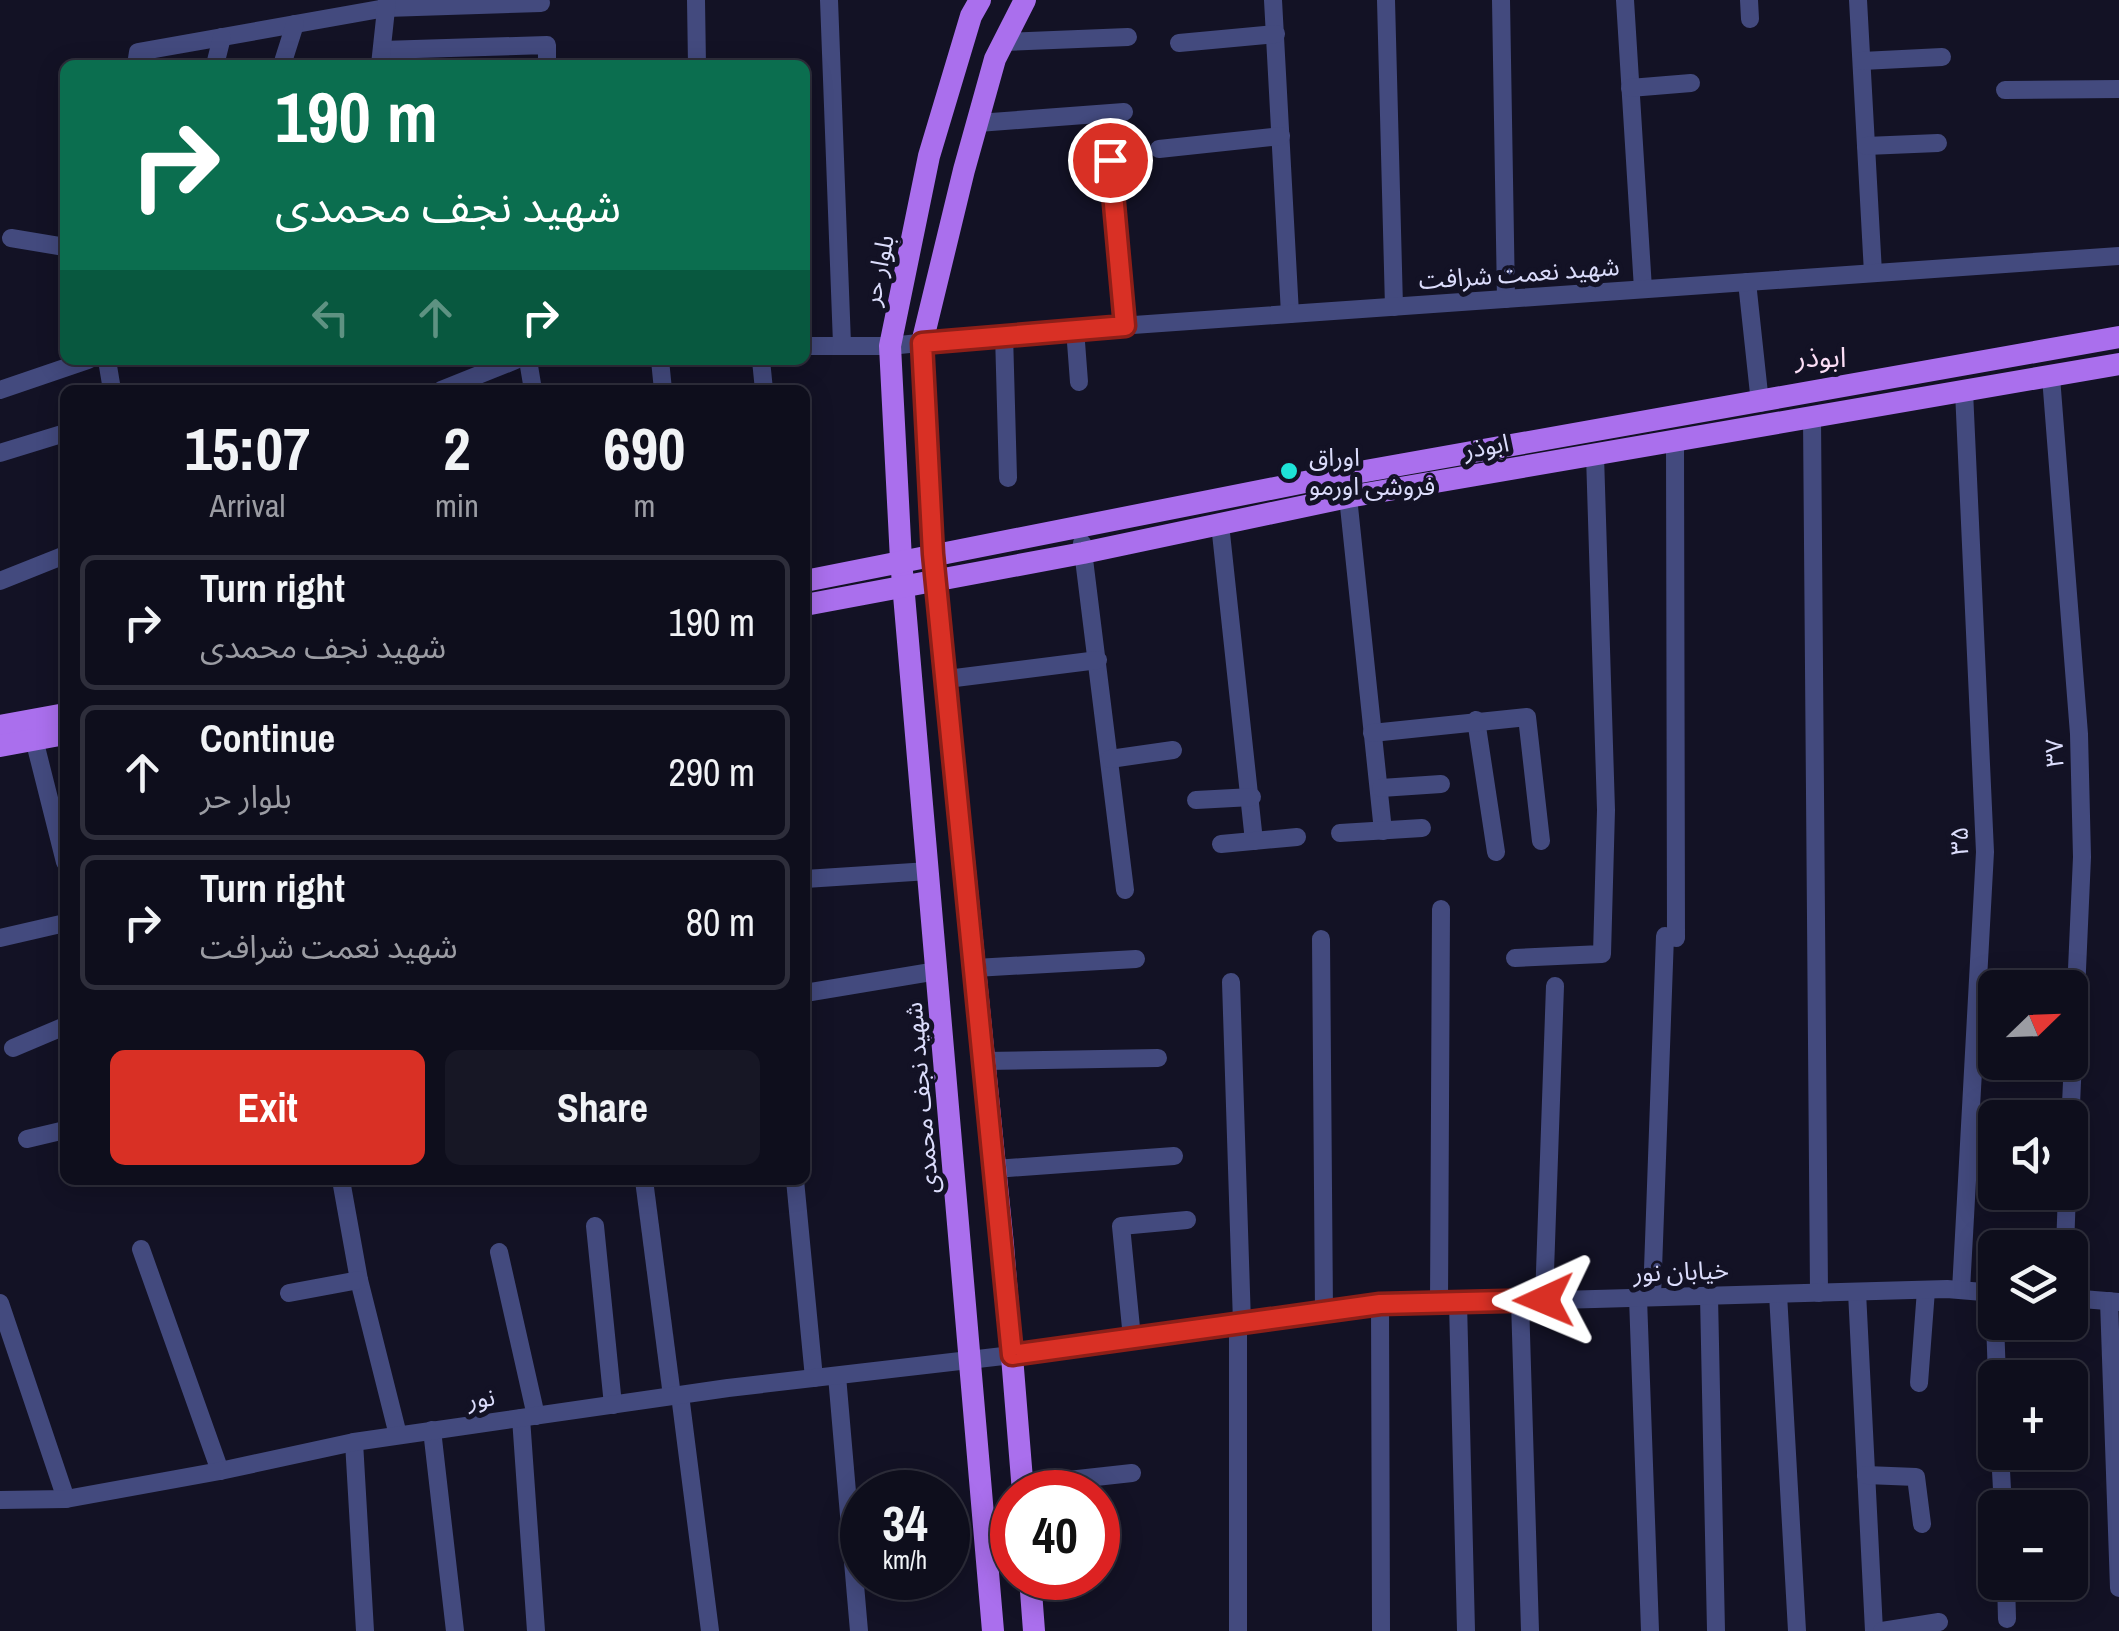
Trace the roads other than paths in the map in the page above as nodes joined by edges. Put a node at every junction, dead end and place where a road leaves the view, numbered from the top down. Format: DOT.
graph roads {
  1 [pos="696,0"];
  2 [pos="829,0"];
  3 [pos="980,0"];
  4 [pos="1025,0"];
  5 [pos="1273,0"];
  6 [pos="1386,0"];
  7 [pos="1501,0"];
  8 [pos="1625,0"];
  9 [pos="1748,0"];
  10 [pos="1858,0"];
  11 [pos="541,3"];
  12 [pos="386,4"];
  13 [pos="1750,20"];
  14 [pos="296,24"];
  15 [pos="1276,34"];
  16 [pos="222,37"];
  17 [pos="1128,37"];
  18 [pos="1003,42"];
  19 [pos="1179,43"];
  20 [pos="381,57"];
  21 [pos="1942,57"];
  22 [pos="137,60"];
  23 [pos="216,60"];
  24 [pos="284,60"];
  25 [pos="548,60"];
  26 [pos="697,60"];
  27 [pos="1862,61"];
  28 [pos="1691,83"];
  29 [pos="1630,88"];
  30 [pos="2119,89"];
  31 [pos="2006,90"];
  32 [pos="1124,112"];
  33 [pos="978,123"];
  34 [pos="1281,136"];
  35 [pos="1938,143"];
  36 [pos="1866,146"];
  37 [pos="1159,149"];
  38 [pos="1110,160"];
  39 [pos="11,238"];
  40 [pos="60,246"];
  41 [pos="2119,256"];
  42 [pos="1873,274"];
  43 [pos="1747,282"];
  44 [pos="1642,289"];
  45 [pos="1506,299"];
  46 [pos="1394,307"];
  47 [pos="1290,314"];
  48 [pos="1125,326"];
  49 [pos="1074,329"];
  50 [pos="1004,334"];
  51 [pos="2119,337"];
  52 [pos="922,343"];
  53 [pos="842,344"];
  54 [pos="810,346"];
  55 [pos="890,346"];
  56 [pos="2119,364"];
  57 [pos="73,365"];
  58 [pos="504,365"];
  59 [pos="2051,377"];
  60 [pos="1079,382"];
  61 [pos="454,385"];
  62 [pos="0,390"];
  63 [pos="1964,391"];
  64 [pos="1760,403"];
  65 [pos="1812,418"];
  66 [pos="60,435"];
  67 [pos="1675,442"];
  68 [pos="0,453"];
  69 [pos="1595,455"];
  70 [pos="1008,478"];
  71 [pos="1316,492"];
  72 [pos="1348,497"];
  73 [pos="1220,524"];
  74 [pos="1080,527"];
  75 [pos="1084,553"];
  76 [pos="933,554"];
  77 [pos="60,557"];
  78 [pos="902,560"];
  79 [pos="810,579"];
  80 [pos="936,579"];
  81 [pos="0,581"];
  82 [pos="904,584"];
  83 [pos="810,604"];
  84 [pos="1098,660"];
  85 [pos="947,679"];
  86 [pos="60,715"];
  87 [pos="1476,720"];
  88 [pos="0,726"];
  89 [pos="1372,733"];
  90 [pos="60,735"];
  91 [pos="34,739"];
  92 [pos="0,746"];
  93 [pos="1174,750"];
  94 [pos="1110,759"];
  95 [pos="1442,784"];
  96 [pos="1381,788"];
  97 [pos="1252,797"];
  98 [pos="1196,800"];
  99 [pos="1422,828"];
  100 [pos="1383,830"];
  101 [pos="1340,833"];
  102 [pos="1297,837"];
  103 [pos="1254,841"];
  104 [pos="1541,841"];
  105 [pos="60,842"];
  106 [pos="1221,844"];
  107 [pos="1496,852"];
  108 [pos="929,871"];
  109 [pos="810,879"];
  110 [pos="1125,890"];
  111 [pos="1441,908"];
  112 [pos="60,923"];
  113 [pos="0,938"];
  114 [pos="1321,939"];
  115 [pos="1516,958"];
  116 [pos="1136,960"];
  117 [pos="975,968"];
  118 [pos="937,971"];
  119 [pos="1230,982"];
  120 [pos="1556,986"];
  121 [pos="810,992"];
  122 [pos="60,1028"];
  123 [pos="13,1048"];
  124 [pos="1158,1058"];
  125 [pos="984,1061"];
  126 [pos="2071,1100"];
  127 [pos="60,1131"];
  128 [pos="27,1139"];
  129 [pos="1174,1156"];
  130 [pos="995,1168"];
  131 [pos="342,1185"];
  132 [pos="645,1185"];
  133 [pos="795,1185"];
  134 [pos="1187,1220"];
  135 [pos="594,1226"];
  136 [pos="142,1249"];
  137 [pos="499,1252"];
  138 [pos="359,1280"];
  139 [pos="1926,1290"];
  140 [pos="1961,1290"];
  141 [pos="1857,1292"];
  142 [pos="1978,1292"];
  143 [pos="289,1293"];
  144 [pos="1819,1293"];
  145 [pos="1778,1294"];
  146 [pos="1708,1296"];
  147 [pos="1645,1297"];
  148 [pos="2088,1299"];
  149 [pos="1544,1300"];
  150 [pos="1520,1301"];
  151 [pos="2114,1301"];
  152 [pos="0,1303"];
  153 [pos="1448,1303"];
  154 [pos="1380,1304"];
  155 [pos="1324,1312"];
  156 [pos="1240,1323"];
  157 [pos="1132,1338"];
  158 [pos="1012,1355"];
  159 [pos="972,1360"];
  160 [pos="837,1376"];
  161 [pos="814,1378"];
  162 [pos="1919,1383"];
  163 [pos="676,1396"];
  164 [pos="613,1405"];
  165 [pos="528,1417"];
  166 [pos="432,1430"];
  167 [pos="398,1435"];
  168 [pos="354,1442"];
  169 [pos="1021,1470"];
  170 [pos="220,1471"];
  171 [pos="1132,1473"];
  172 [pos="1866,1474"];
  173 [pos="1120,1475"];
  174 [pos="66,1499"];
  175 [pos="0,1500"];
  176 [pos="1922,1524"];
  177 [pos="2119,1588"];
  178 [pos="1032,1600"];
  179 [pos="2006,1600"];
  180 [pos="2007,1619"];
  181 [pos="1939,1622"];
  182 [pos="365,1631"];
  183 [pos="455,1631"];
  184 [pos="536,1631"];
  185 [pos="710,1631"];
  186 [pos="859,1631"];
  187 [pos="993,1631"];
  188 [pos="1034,1631"];
  189 [pos="1238,1631"];
  190 [pos="1382,1631"];
  191 [pos="1466,1631"];
  192 [pos="1530,1631"];
  193 [pos="1650,1631"];
  194 [pos="1716,1631"];
  195 [pos="1797,1631"];
  196 [pos="1874,1631"];
  197 [pos="1882,1631"];
  1 -- 26 [label="street"];
  2 -- 53 [label="street"];
  3 -- 55 [label="main road, بلوار حر"];
  4 -- 18 [label="main road"];
  5 -- 15 [label="street"];
  6 -- 46 [label="street"];
  7 -- 45 [label="street"];
  8 -- 29 [label="street"];
  9 -- 13 [label="street"];
  10 -- 27 [label="street"];
  11 -- 12 [label="street"];
  12 -- 14 [label="street"];
  12 -- 20 [label="street"];
  14 -- 16 [label="street"];
  14 -- 24 [label="street"];
  15 -- 19 [label="street"];
  15 -- 34 [label="street"];
  16 -- 22 [label="street"];
  16 -- 23 [label="street"];
  17 -- 18 [label="street"];
  18 -- 33 [label="main road"];
  20 -- 25 [label="street"];
  21 -- 27 [label="street"];
  27 -- 36 [label="street"];
  28 -- 29 [label="street"];
  29 -- 44 [label="street"];
  30 -- 31 [label="street"];
  32 -- 33 [label="street"];
  33 -- 52 [label="main road"];
  34 -- 37 [label="street"];
  34 -- 47 [label="street"];
  35 -- 36 [label="street"];
  36 -- 42 [label="street"];
  38 -- 48 [label="street"];
  39 -- 40 [label="street"];
  41 -- 42 [label="street, شهید نعمت شرافت"];
  42 -- 43 [label="street, شهید نعمت شرافت"];
  43 -- 44 [label="street, شهید نعمت شرافت"];
  43 -- 64 [label="street"];
  44 -- 45 [label="street, شهید نعمت شرافت"];
  45 -- 46 [label="street, شهید نعمت شرافت"];
  46 -- 47 [label="street, شهید نعمت شرافت"];
  47 -- 48 [label="street, شهید نعمت شرافت"];
  48 -- 49 [label="street, شهید نعمت شرافت"];
  49 -- 50 [label="street, شهید نعمت شرافت"];
  49 -- 60 [label="street"];
  50 -- 52 [label="street, شهید نعمت شرافت"];
  50 -- 70 [label="street"];
  51 -- 64 [label="main road, ابوذر"];
  52 -- 55 [label="street, شهید نعمت شرافت"];
  52 -- 76 [label="main road"];
  53 -- 54 [label="street, شهید نعمت شرافت"];
  53 -- 55 [label="street, شهید نعمت شرافت"];
  55 -- 78 [label="main road, بلوار حر"];
  56 -- 59 [label="main road, ابوذر"];
  57 -- 62 [label="street"];
  58 -- 61 [label="street"];
  59 -- 63 [label="main road, ابوذر"];
  59 -- 126 [label="street, ۳۷"];
  63 -- 65 [label="main road, ابوذر"];
  63 -- 140 [label="street, ۳۵"];
  64 -- 71 [label="main road, ابوذر"];
  65 -- 67 [label="main road, ابوذر"];
  65 -- 144 [label="street"];
  66 -- 68 [label="street"];
  67 -- 69 [label="main road, ابوذر"];
  67 -- 147 [label="street"];
  69 -- 72 [label="main road, ابوذر"];
  69 -- 115 [label="street"];
  71 -- 72 [label="main road, ابوذر"];
  71 -- 73 [label="main road, ابوذر"];
  71 -- 74 [label="main road, ابوذر"];
  72 -- 89 [label="street"];
  73 -- 75 [label="main road, ابوذر"];
  73 -- 97 [label="street"];
  74 -- 75 [label="street"];
  74 -- 76 [label="main road, ابوذر"];
  75 -- 80 [label="main road, ابوذر"];
  75 -- 84 [label="street"];
  76 -- 78 [label="main road, ابوذر"];
  76 -- 80 [label="main road"];
  77 -- 81 [label="street"];
  78 -- 79 [label="main road"];
  78 -- 82 [label="main road, شهید نجف محمدی"];
  80 -- 82 [label="main road, ابوذر"];
  80 -- 85 [label="main road"];
  82 -- 83 [label="main road, ابوذر"];
  82 -- 108 [label="main road, شهید نجف محمدی"];
  84 -- 85 [label="street"];
  84 -- 94 [label="street"];
  85 -- 117 [label="main road"];
  86 -- 88 [label="main road"];
  87 -- 89 [label="street"];
  87 -- 104 [label="street"];
  87 -- 107 [label="street"];
  89 -- 96 [label="street"];
  90 -- 91 [label="main road"];
  91 -- 92 [label="main road"];
  91 -- 105 [label="street"];
  93 -- 94 [label="street"];
  94 -- 110 [label="street"];
  95 -- 96 [label="street"];
  96 -- 100 [label="street"];
  97 -- 98 [label="street"];
  97 -- 103 [label="street"];
  99 -- 100 [label="street"];
  100 -- 101 [label="street"];
  102 -- 103 [label="street"];
  103 -- 106 [label="street"];
  108 -- 109 [label="street"];
  108 -- 118 [label="main road, شهید نجف محمدی"];
  111 -- 153 [label="street"];
  112 -- 113 [label="street"];
  114 -- 155 [label="street"];
  116 -- 117 [label="street"];
  117 -- 118 [label="main road"];
  117 -- 125 [label="main road"];
  118 -- 121 [label="street"];
  118 -- 159 [label="main road, شهید نجف محمدی"];
  119 -- 156 [label="street"];
  120 -- 149 [label="street"];
  122 -- 123 [label="street"];
  124 -- 125 [label="street"];
  125 -- 130 [label="main road"];
  127 -- 128 [label="street"];
  129 -- 130 [label="street"];
  130 -- 158 [label="main road"];
  131 -- 138 [label="street"];
  132 -- 163 [label="street"];
  133 -- 161 [label="street"];
  134 -- 157 [label="street"];
  135 -- 164 [label="street"];
  136 -- 170 [label="street"];
  137 -- 165 [label="street"];
  138 -- 143 [label="street"];
  138 -- 167 [label="street"];
  139 -- 140 [label="street, خیابان نور"];
  139 -- 141 [label="street, خیابان نور"];
  139 -- 162 [label="street"];
  140 -- 142 [label="street, خیابان نور"];
  141 -- 144 [label="street, خیابان نور"];
  141 -- 172 [label="street"];
  144 -- 145 [label="street, خیابان نور"];
  145 -- 146 [label="street, خیابان نور"];
  145 -- 195 [label="street"];
  146 -- 147 [label="street, خیابان نور"];
  146 -- 194 [label="street"];
  147 -- 149 [label="street, خیابان نور"];
  147 -- 193 [label="street"];
  148 -- 151 [label="street"];
  149 -- 150 [label="street, خیابان نور"];
  150 -- 153 [label="street, خیابان نور"];
  150 -- 192 [label="street"];
  151 -- 177 [label="street"];
  152 -- 174 [label="street"];
  153 -- 154 [label="street, خیابان نور"];
  153 -- 191 [label="street"];
  154 -- 155 [label="street, خیابان نور"];
  154 -- 190 [label="street"];
  155 -- 156 [label="street, خیابان نور"];
  156 -- 157 [label="street, خیابان نور"];
  156 -- 189 [label="street"];
  157 -- 158 [label="street, خیابان نور"];
  158 -- 159 [label="street, خیابان نور"];
  158 -- 169 [label="main road"];
  159 -- 160 [label="street, نور"];
  159 -- 187 [label="main road, شهید نجف محمدی"];
  160 -- 161 [label="street, نور"];
  160 -- 186 [label="street"];
  161 -- 163 [label="street, نور"];
  163 -- 164 [label="street, نور"];
  163 -- 185 [label="street"];
  164 -- 165 [label="street, نور"];
  165 -- 166 [label="street, نور"];
  165 -- 184 [label="street"];
  166 -- 167 [label="street, نور"];
  166 -- 183 [label="street"];
  167 -- 168 [label="street, نور"];
  168 -- 170 [label="street, نور"];
  168 -- 182 [label="street"];
  170 -- 174 [label="street, نور"];
  171 -- 173 [label="street"];
  172 -- 176 [label="street"];
  172 -- 196 [label="street"];
  174 -- 175 [label="street, نور"];
  178 -- 188 [label="main road"];
  179 -- 180 [label="street"];
  181 -- 197 [label="street"];
}
